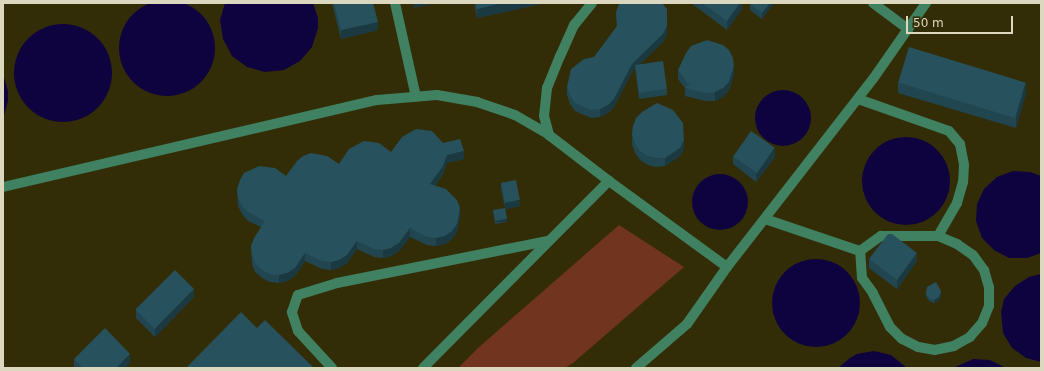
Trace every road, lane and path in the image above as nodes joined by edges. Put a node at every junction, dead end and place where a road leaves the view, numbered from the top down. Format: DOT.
graph roads {
  1 [pos="395,3"];
  2 [pos="592,3"];
  3 [pos="873,3"];
  4 [pos="926,3"];
  5 [pos="908,29"];
  6 [pos="416,97"];
  7 [pos="858,99"];
  8 [pos="549,136"];
  9 [pos="609,181"];
  10 [pos="3,187"];
  11 [pos="764,218"];
  12 [pos="938,236"];
  13 [pos="548,241"];
  14 [pos="860,251"];
  15 [pos="727,267"];
  16 [pos="332,368"];
  17 [pos="423,368"];
  18 [pos="636,368"];
  1 -- 6 [label="lane"];
  2 -- 8 [label="lane"];
  3 -- 5 [label="lane"];
  4 -- 5 [label="lane"];
  5 -- 7 [label="lane"];
  6 -- 8 [label="lane"];
  6 -- 10 [label="lane"];
  7 -- 11 [label="lane"];
  7 -- 12 [label="lane"];
  8 -- 9 [label="lane"];
  9 -- 13 [label="lane"];
  9 -- 15 [label="lane"];
  11 -- 14 [label="lane"];
  11 -- 15 [label="lane"];
  12 -- 14 [label="lane"];
  12 -- 14 [label="lane"];
  13 -- 16 [label="lane"];
  13 -- 17 [label="lane"];
  15 -- 18 [label="lane"];
}
